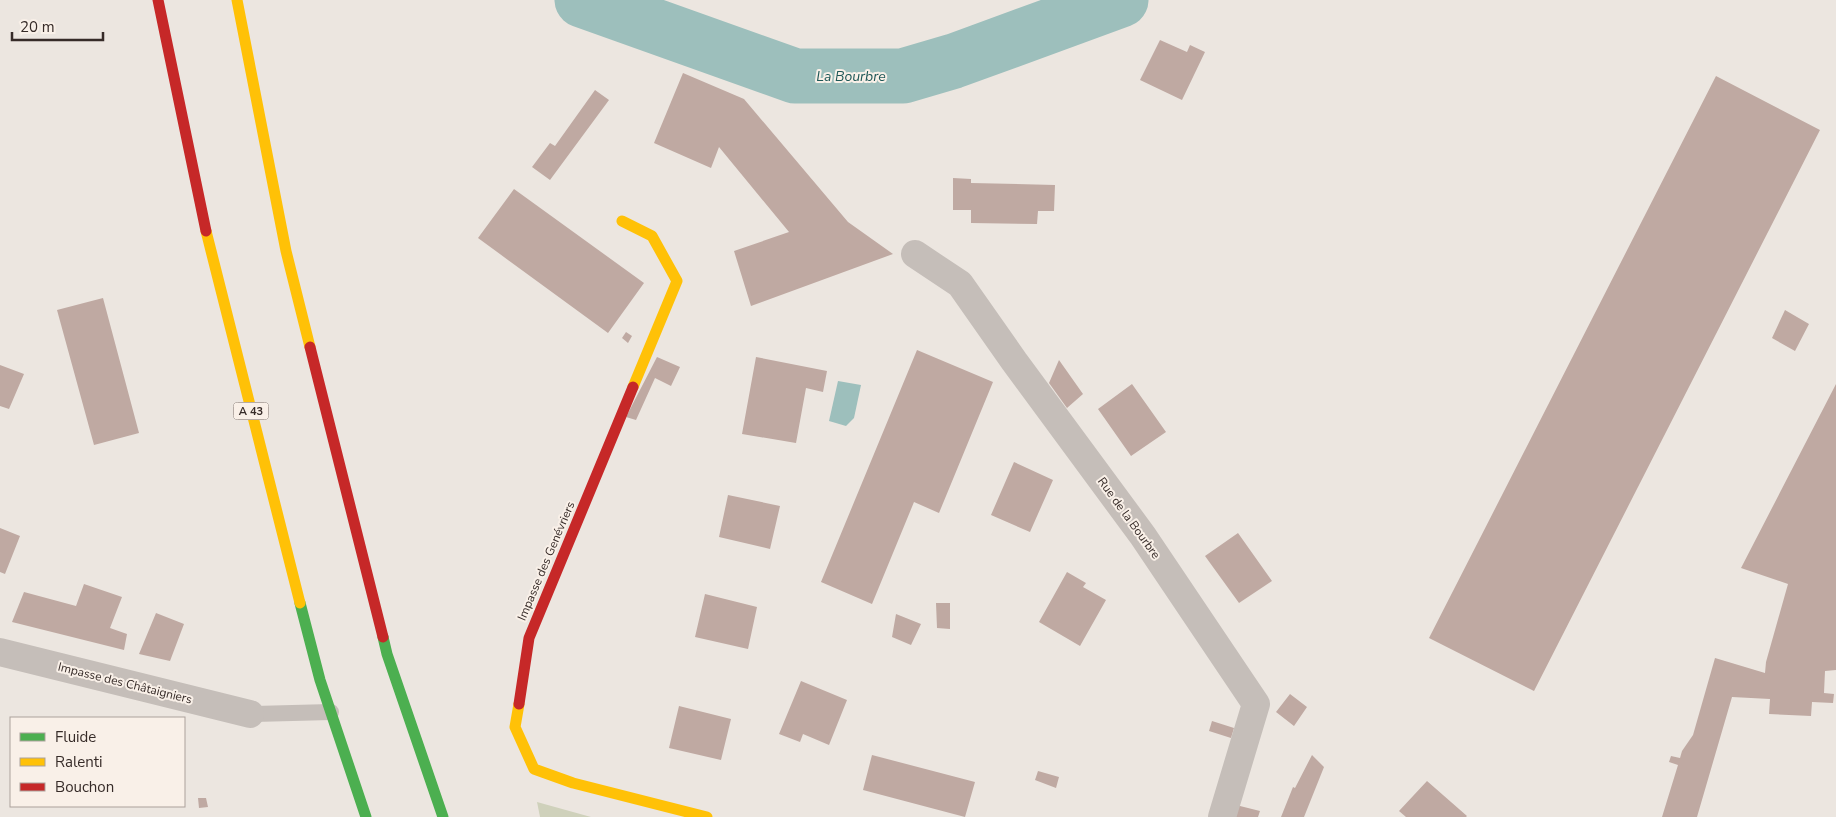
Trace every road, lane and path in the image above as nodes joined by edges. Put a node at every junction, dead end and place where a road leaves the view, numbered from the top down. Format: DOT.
graph roads {
  1 [pos="158,0"];
  2 [pos="237,0"];
  3 [pos="622,221"];
  4 [pos="916,254"];
  5 [pos="0,652"];
  6 [pos="331,712"];
  7 [pos="250,714"];
  8 [pos="366,817"];
  9 [pos="443,817"];
  10 [pos="708,817"];
  11 [pos="1222,817"];
  1 -- 6 [label="main road, A 43"];
  2 -- 9 [label="main road"];
  3 -- 10 [label="main road, Impasse des Genévriers"];
  4 -- 11 [label="street, Rue de la Bourbre"];
  5 -- 7 [label="street, Impasse des Châtaigniers"];
  6 -- 7 [label="lane"];
  6 -- 8 [label="main road, A 43"];
}
